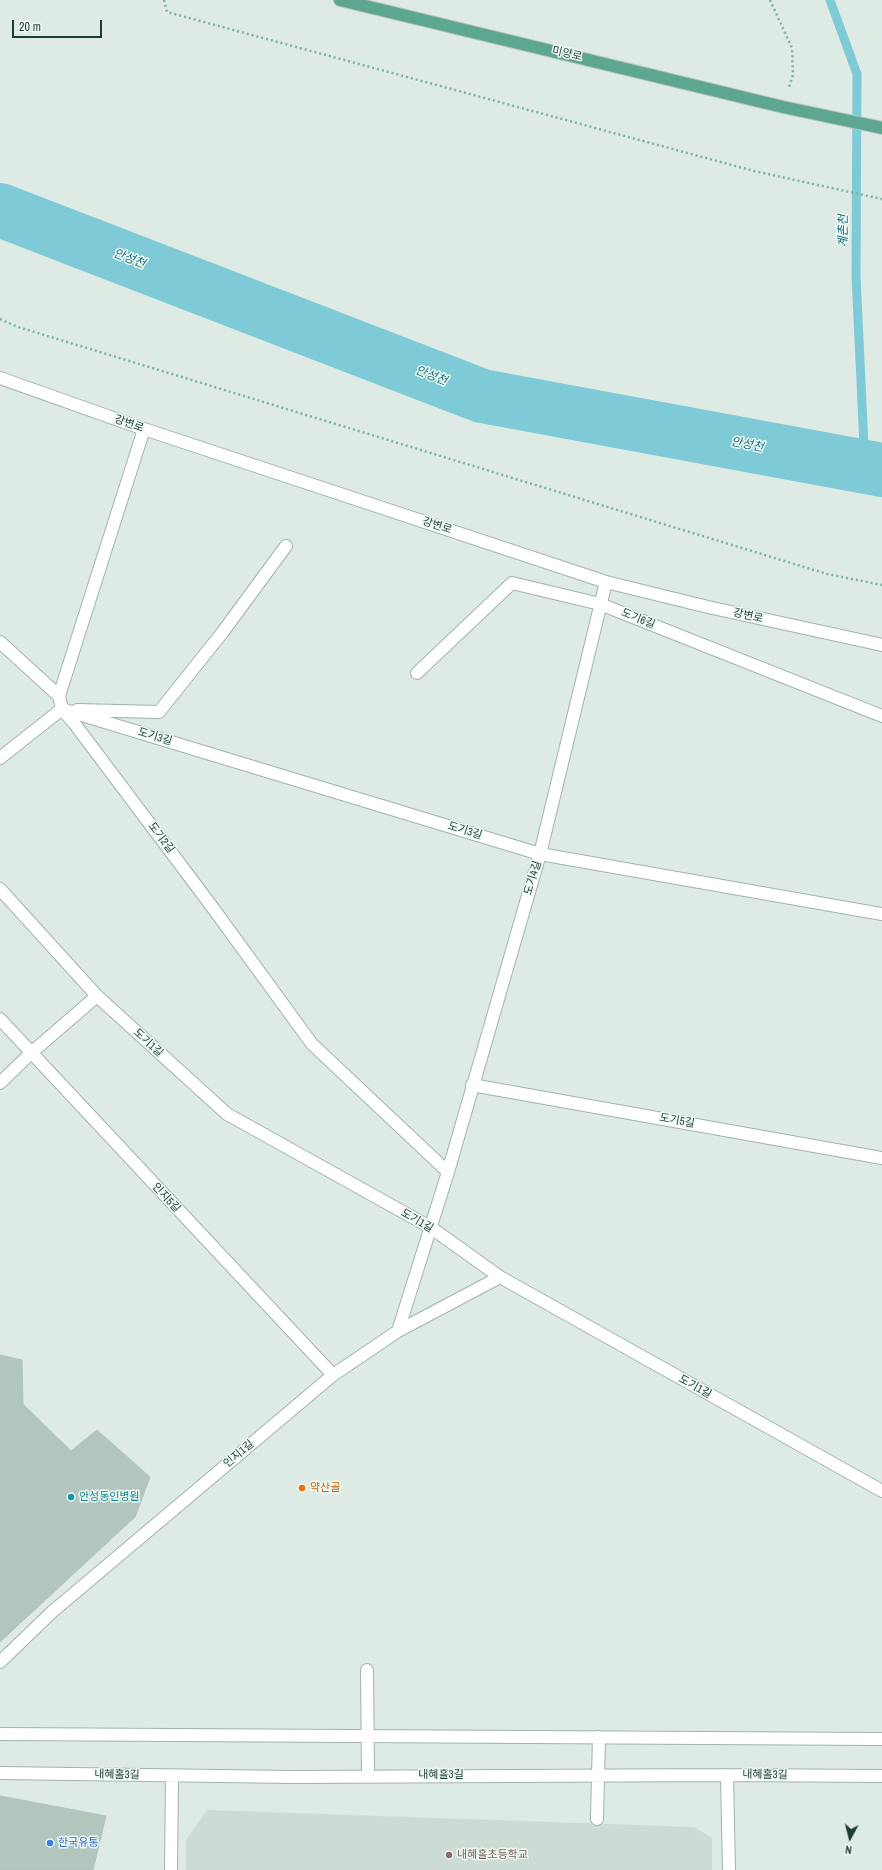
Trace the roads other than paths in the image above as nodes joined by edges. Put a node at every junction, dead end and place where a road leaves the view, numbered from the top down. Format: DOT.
graph roads {
  1 [pos="340,0"];
  2 [pos="882,128"];
  3 [pos="0,378"];
  4 [pos="144,429"];
  5 [pos="286,546"];
  6 [pos="606,582"];
  7 [pos="600,604"];
  8 [pos="0,642"];
  9 [pos="882,645"];
  10 [pos="417,673"];
  11 [pos="59,696"];
  12 [pos="62,709"];
  13 [pos="882,716"];
  14 [pos="0,758"];
  15 [pos="540,854"];
  16 [pos="0,888"];
  17 [pos="882,914"];
  18 [pos="97,996"];
  19 [pos="0,1019"];
  20 [pos="31,1053"];
  21 [pos="0,1083"];
  22 [pos="472,1085"];
  23 [pos="882,1158"];
  24 [pos="448,1172"];
  25 [pos="430,1227"];
  26 [pos="500,1277"];
  27 [pos="398,1331"];
  28 [pos="333,1376"];
  29 [pos="882,1491"];
  30 [pos="0,1662"];
  31 [pos="367,1670"];
  32 [pos="0,1734"];
  33 [pos="367,1736"];
  34 [pos="600,1737"];
  35 [pos="882,1739"];
  36 [pos="0,1773"];
  37 [pos="727,1774"];
  38 [pos="598,1775"];
  39 [pos="172,1776"];
  40 [pos="368,1776"];
  41 [pos="882,1776"];
  42 [pos="597,1819"];
  43 [pos="171,1870"];
  44 [pos="730,1870"];
  1 -- 2 [label="main road, 미양로"];
  3 -- 4 [label="street, 강변로"];
  4 -- 6 [label="street, 강변로"];
  4 -- 11 [label="street"];
  5 -- 12 [label="street, 도기3길"];
  6 -- 7 [label="street, 도기4길"];
  6 -- 9 [label="street, 강변로"];
  7 -- 10 [label="street, 도기6길"];
  7 -- 13 [label="street, 도기6길"];
  7 -- 15 [label="street, 도기4길"];
  8 -- 11 [label="street"];
  11 -- 12 [label="street, 도기2길"];
  12 -- 14 [label="street"];
  12 -- 15 [label="street, 도기3길"];
  12 -- 24 [label="street, 도기2길"];
  15 -- 17 [label="street"];
  15 -- 22 [label="street, 도기4길"];
  16 -- 18 [label="street, 도기1길"];
  18 -- 20 [label="street"];
  18 -- 25 [label="street, 도기1길"];
  19 -- 20 [label="street, 인지5길"];
  20 -- 21 [label="street"];
  20 -- 28 [label="street, 인지5길"];
  22 -- 23 [label="street, 도기5길"];
  22 -- 24 [label="street, 도기4길"];
  24 -- 25 [label="street, 도기4길"];
  25 -- 26 [label="street, 도기1길"];
  25 -- 27 [label="street, 도기4길"];
  26 -- 27 [label="street, 인지1길"];
  26 -- 29 [label="street, 도기1길"];
  27 -- 28 [label="street, 인지1길"];
  28 -- 30 [label="street, 인지1길"];
  31 -- 33 [label="street"];
  32 -- 33 [label="street"];
  33 -- 34 [label="street"];
  33 -- 40 [label="street"];
  34 -- 35 [label="street"];
  34 -- 38 [label="street"];
  36 -- 39 [label="street, 내혜홀3길"];
  37 -- 38 [label="street, 내혜홀3길"];
  37 -- 41 [label="street, 내혜홀3길"];
  37 -- 44 [label="street"];
  38 -- 40 [label="street, 내혜홀3길"];
  38 -- 42 [label="street"];
  39 -- 40 [label="street, 내혜홀3길"];
  39 -- 43 [label="street"];
}
